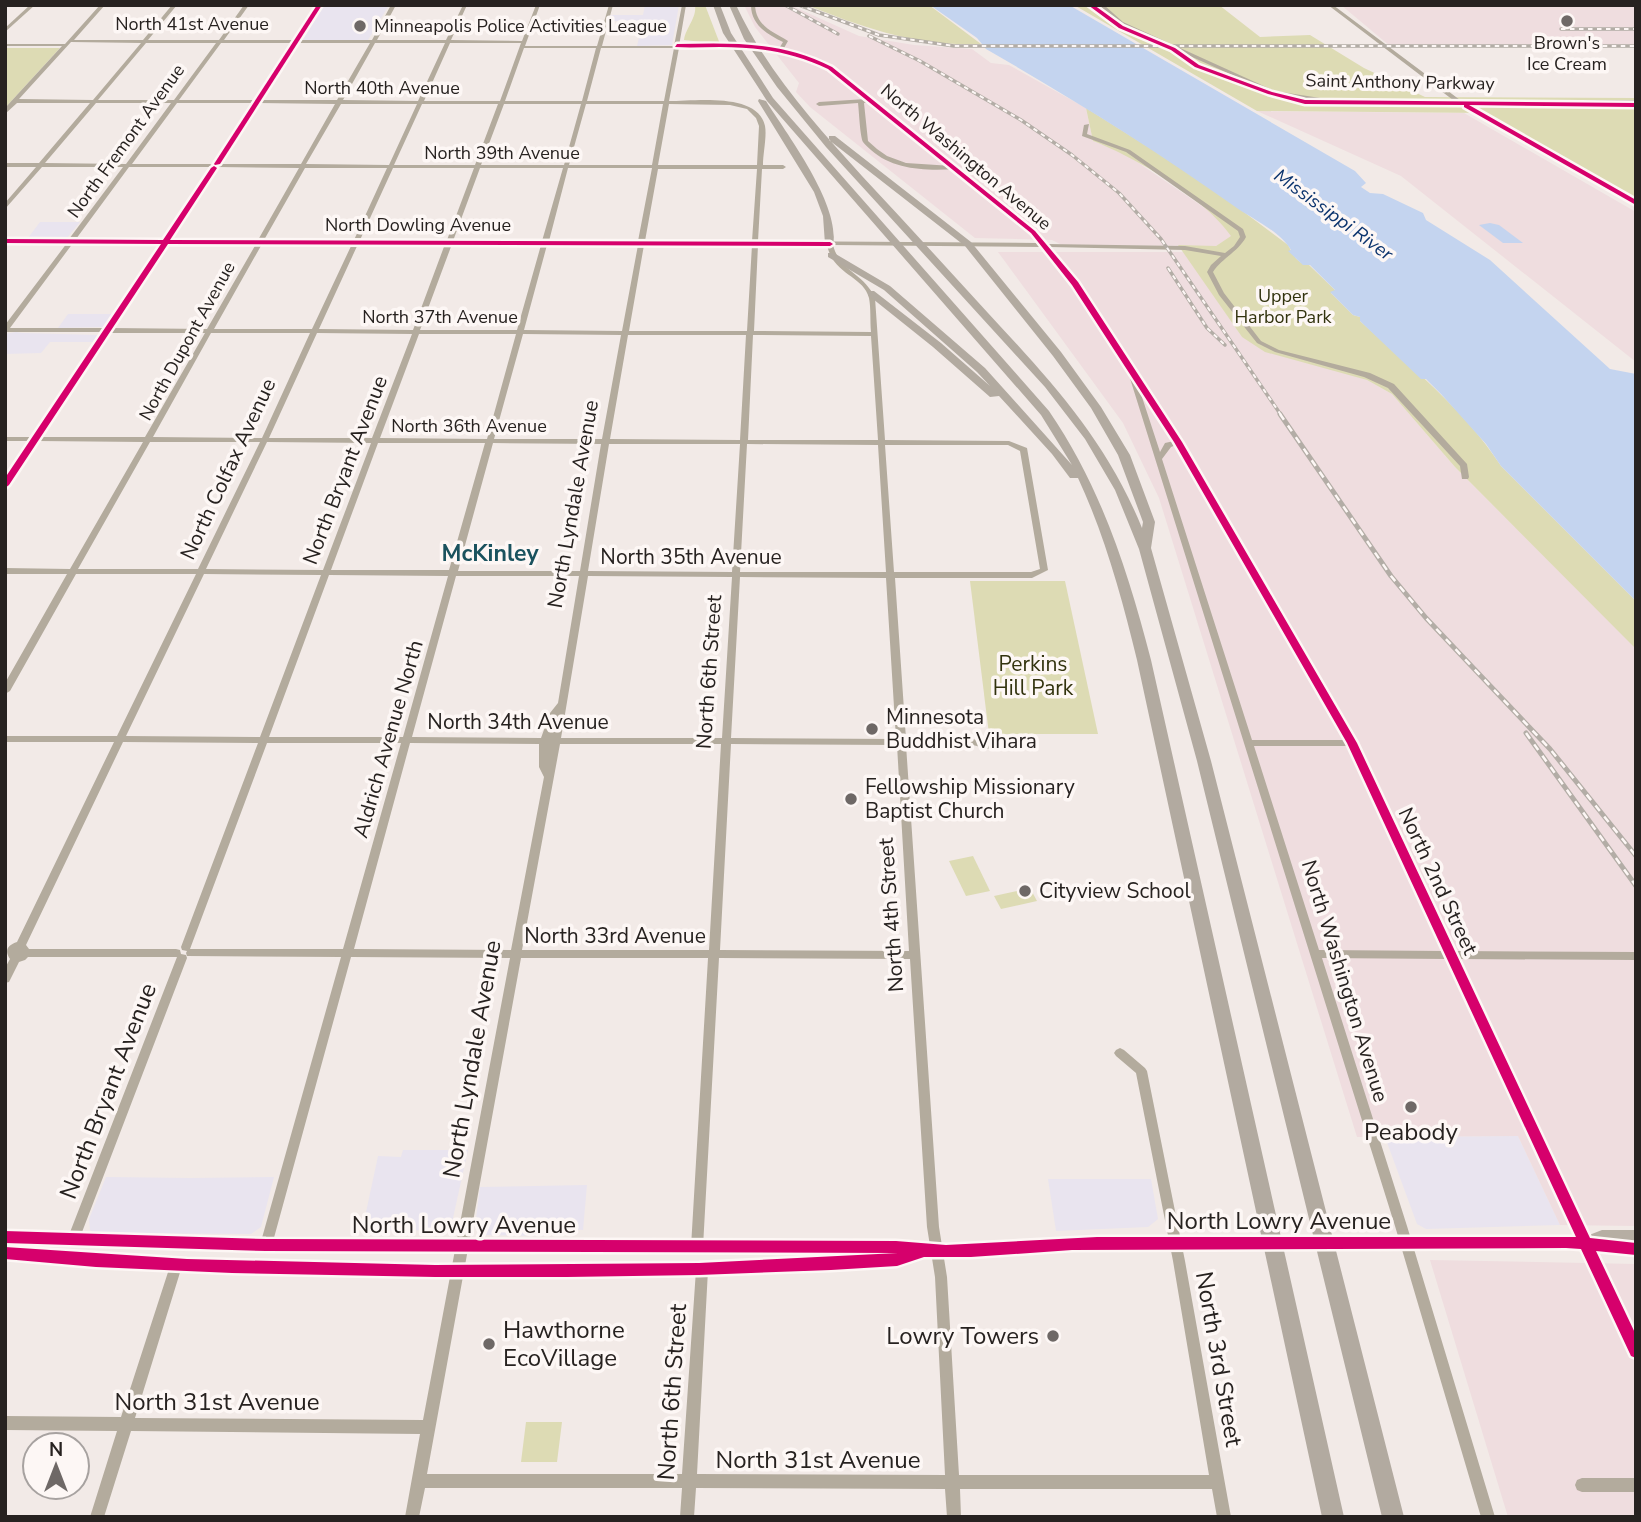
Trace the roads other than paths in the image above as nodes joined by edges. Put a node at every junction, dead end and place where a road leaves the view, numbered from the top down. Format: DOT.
graph roads {
  1 [pos="33,5"];
  2 [pos="103,5"];
  3 [pos="175,5"];
  4 [pos="247,5"];
  5 [pos="320,5"];
  6 [pos="394,5"];
  7 [pos="465,5"];
  8 [pos="538,5"];
  9 [pos="611,5"];
  10 [pos="684,5"];
  11 [pos="716,5"];
  12 [pos="732,5"];
  13 [pos="753,5"];
  14 [pos="1101,5"];
  15 [pos="1330,5"];
  16 [pos="1336,5"];
  17 [pos="1344,14"];
  18 [pos="5,31"];
  19 [pos="144,41"];
  20 [pos="219,41"];
  21 [pos="295,42"];
  22 [pos="373,42"];
  23 [pos="448,42"];
  24 [pos="67,43"];
  25 [pos="5,45"];
  26 [pos="523,45"];
  27 [pos="598,47"];
  28 [pos="677,47"];
  29 [pos="766,47"];
  30 [pos="782,48"];
  31 [pos="760,86"];
  32 [pos="787,93"];
  33 [pos="870,100"];
  34 [pos="15,101"];
  35 [pos="95,101"];
  36 [pos="175,101"];
  37 [pos="257,102"];
  38 [pos="338,102"];
  39 [pos="420,102"];
  40 [pos="502,102"];
  41 [pos="1459,102"];
  42 [pos="1636,102"];
  43 [pos="583,103"];
  44 [pos="664,103"];
  45 [pos="861,103"];
  46 [pos="748,104"];
  47 [pos="819,104"];
  48 [pos="5,112"];
  49 [pos="1087,125"];
  50 [pos="5,165"];
  51 [pos="41,165"];
  52 [pos="128,166"];
  53 [pos="215,166"];
  54 [pos="303,166"];
  55 [pos="390,167"];
  56 [pos="478,167"];
  57 [pos="566,167"];
  58 [pos="783,167"];
  59 [pos="653,168"];
  60 [pos="759,168"];
  61 [pos="955,168"];
  62 [pos="1636,203"];
  63 [pos="5,207"];
  64 [pos="5,241"];
  65 [pos="72,241"];
  66 [pos="166,241"];
  67 [pos="261,242"];
  68 [pos="356,242"];
  69 [pos="451,243"];
  70 [pos="545,243"];
  71 [pos="640,243"];
  72 [pos="755,243"];
  73 [pos="968,244"];
  74 [pos="1046,247"];
  75 [pos="830,249"];
  76 [pos="1226,254"];
  77 [pos="871,293"];
  78 [pos="5,330"];
  79 [pos="107,331"];
  80 [pos="211,332"];
  81 [pos="314,332"];
  82 [pos="418,333"];
  83 [pos="522,333"];
  84 [pos="623,334"];
  85 [pos="751,334"];
  86 [pos="875,334"];
  87 [pos="1129,366"];
  88 [pos="1024,419"];
  89 [pos="5,439"];
  90 [pos="36,439"];
  91 [pos="150,440"];
  92 [pos="264,440"];
  93 [pos="377,441"];
  94 [pos="491,442"];
  95 [pos="605,442"];
  96 [pos="744,442"];
  97 [pos="1178,442"];
  98 [pos="881,443"];
  99 [pos="1159,458"];
  100 [pos="1465,477"];
  101 [pos="5,485"];
  102 [pos="1145,549"];
  103 [pos="5,571"];
  104 [pos="1122,571"];
  105 [pos="74,572"];
  106 [pos="201,572"];
  107 [pos="327,574"];
  108 [pos="454,574"];
  109 [pos="582,574"];
  110 [pos="1040,574"];
  111 [pos="736,575"];
  112 [pos="890,575"];
  113 [pos="5,691"];
  114 [pos="5,738"];
  115 [pos="120,740"];
  116 [pos="264,740"];
  117 [pos="407,740"];
  118 [pos="550,741"];
  119 [pos="725,742"];
  120 [pos="901,742"];
  121 [pos="1250,743"];
  122 [pos="1352,743"];
  123 [pos="988,746"];
  124 [pos="16,953"];
  125 [pos="184,953"];
  126 [pos="347,954"];
  127 [pos="1314,954"];
  128 [pos="513,955"];
  129 [pos="714,955"];
  130 [pos="914,955"];
  131 [pos="1451,956"];
  132 [pos="1636,956"];
  133 [pos="5,979"];
  134 [pos="1120,1053"];
  135 [pos="5,1237"];
  136 [pos="1636,1237"];
  137 [pos="73,1240"];
  138 [pos="1173,1242"];
  139 [pos="1370,1242"];
  140 [pos="1406,1243"];
  141 [pos="1586,1243"];
  142 [pos="266,1245"];
  143 [pos="460,1246"];
  144 [pos="697,1247"];
  145 [pos="1636,1249"];
  146 [pos="929,1252"];
  147 [pos="5,1253"];
  148 [pos="176,1266"];
  149 [pos="702,1270"];
  150 [pos="455,1271"];
  151 [pos="1636,1351"];
  152 [pos="5,1423"];
  153 [pos="126,1424"];
  154 [pos="428,1427"];
  155 [pos="418,1481"];
  156 [pos="690,1482"];
  157 [pos="952,1482"];
  158 [pos="1217,1482"];
  159 [pos="1582,1485"];
  160 [pos="1636,1485"];
  161 [pos="97,1517"];
  162 [pos="412,1517"];
  163 [pos="687,1517"];
  164 [pos="954,1517"];
  165 [pos="1224,1517"];
  166 [pos="1332,1517"];
  167 [pos="1393,1517"];
  168 [pos="1488,1517"];
  1 -- 18 [label="street"];
  2 -- 24 [label="street"];
  3 -- 19 [label="street"];
  4 -- 20 [label="street, North Fremont Avenue"];
  5 -- 21 [label="street"];
  6 -- 22 [label="street, North Dupont Avenue"];
  7 -- 23 [label="street, North Colfax Avenue"];
  8 -- 26 [label="street, North Bryant Avenue"];
  9 -- 27 [label="street, Aldrich Avenue North"];
  10 -- 28 [label="street, North Lyndale Avenue"];
  11 -- 31 [label="highway"];
  12 -- 32 [label="highway"];
  13 -- 30 [label="street"];
  14 -- 41 [label="street, Saint Anthony Parkway"];
  15 -- 17 [label="street"];
  16 -- 17 [label="street"];
  17 -- 41 [label="street"];
  19 -- 20 [label="street, North 41st Avenue"];
  19 -- 24 [label="street, North 41st Avenue"];
  19 -- 35 [label="street"];
  20 -- 21 [label="street, North 41st Avenue"];
  20 -- 36 [label="street, North Fremont Avenue"];
  21 -- 22 [label="street, North 41st Avenue"];
  21 -- 37 [label="street"];
  22 -- 23 [label="street, North 41st Avenue"];
  22 -- 38 [label="street, North Dupont Avenue"];
  23 -- 26 [label="street, North 41st Avenue"];
  23 -- 39 [label="street, North Colfax Avenue"];
  24 -- 25 [label="street, North 41st Avenue"];
  24 -- 34 [label="street"];
  26 -- 27 [label="street, North 41st Avenue"];
  26 -- 40 [label="street, North Bryant Avenue"];
  27 -- 28 [label="street, North 41st Avenue"];
  27 -- 43 [label="street, Aldrich Avenue North"];
  28 -- 29 [label="street, North 41st Avenue"];
  28 -- 44 [label="street, North Lyndale Avenue"];
  29 -- 30 [label="street, North Washington Avenue"];
  30 -- 33 [label="street, North Washington Avenue"];
  31 -- 75 [label="highway"];
  31 -- 104 [label="highway"];
  32 -- 73 [label="highway"];
  32 -- 102 [label="highway"];
  33 -- 45 [label="street"];
  33 -- 61 [label="street, North Washington Avenue"];
  34 -- 35 [label="street, North 40th Avenue"];
  34 -- 48 [label="street"];
  35 -- 36 [label="street, North 40th Avenue"];
  35 -- 51 [label="street"];
  36 -- 37 [label="street, North 40th Avenue"];
  36 -- 52 [label="street, North Fremont Avenue"];
  37 -- 38 [label="street, North 40th Avenue"];
  37 -- 53 [label="street"];
  38 -- 39 [label="street, North 40th Avenue"];
  38 -- 54 [label="street, North Dupont Avenue"];
  39 -- 40 [label="street, North 40th Avenue"];
  39 -- 55 [label="street, North Colfax Avenue"];
  40 -- 43 [label="street, North 40th Avenue"];
  40 -- 56 [label="street, North Bryant Avenue"];
  41 -- 42 [label="street, Saint Anthony Parkway"];
  41 -- 62 [label="street"];
  43 -- 44 [label="street, North 40th Avenue"];
  43 -- 57 [label="street, Aldrich Avenue North"];
  44 -- 46 [label="street, North 40th Avenue"];
  44 -- 59 [label="street, North Lyndale Avenue"];
  45 -- 47 [label="street"];
  45 -- 61 [label="street"];
  46 -- 60 [label="street, North 6th Street"];
  49 -- 76 [label="street"];
  50 -- 51 [label="street, North 39th Avenue"];
  51 -- 52 [label="street, North 39th Avenue"];
  51 -- 63 [label="street"];
  52 -- 53 [label="street, North 39th Avenue"];
  52 -- 65 [label="street, North Fremont Avenue"];
  53 -- 54 [label="street, North 39th Avenue"];
  53 -- 66 [label="street"];
  54 -- 55 [label="street, North 39th Avenue"];
  54 -- 67 [label="street, North Dupont Avenue"];
  55 -- 56 [label="street, North 39th Avenue"];
  55 -- 68 [label="street, North Colfax Avenue"];
  56 -- 57 [label="street, North 39th Avenue"];
  56 -- 69 [label="street, North Bryant Avenue"];
  57 -- 59 [label="street, North 39th Avenue"];
  57 -- 70 [label="street, Aldrich Avenue North"];
  58 -- 60 [label="street, North 39th Avenue"];
  59 -- 60 [label="street, North 39th Avenue"];
  59 -- 71 [label="street, North Lyndale Avenue"];
  60 -- 72 [label="street, North 6th Street"];
  61 -- 74 [label="street, North Washington Avenue"];
  64 -- 65 [label="street, North Dowling Avenue"];
  65 -- 66 [label="street, North Dowling Avenue"];
  65 -- 78 [label="street, North Fremont Avenue"];
  66 -- 67 [label="street, North Dowling Avenue"];
  66 -- 79 [label="street"];
  67 -- 68 [label="street, North Dowling Avenue"];
  67 -- 80 [label="street, North Dupont Avenue"];
  68 -- 69 [label="street, North Dowling Avenue"];
  68 -- 81 [label="street, North Colfax Avenue"];
  69 -- 70 [label="street, North Dowling Avenue"];
  69 -- 82 [label="street, North Bryant Avenue"];
  70 -- 71 [label="street, North Dowling Avenue"];
  70 -- 83 [label="street, Aldrich Avenue North"];
  71 -- 72 [label="street, North Dowling Avenue"];
  71 -- 84 [label="street, North Lyndale Avenue"];
  72 -- 75 [label="street, North Dowling Avenue"];
  72 -- 85 [label="street, North 6th Street"];
  73 -- 74 [label="street, North Dowling Avenue"];
  73 -- 75 [label="street, North Dowling Avenue"];
  73 -- 102 [label="highway"];
  74 -- 76 [label="street, North Dowling Avenue"];
  74 -- 87 [label="street, North Washington Avenue"];
  75 -- 77 [label="street"];
  75 -- 88 [label="highway"];
  76 -- 100 [label="street"];
  77 -- 86 [label="street, North 4th Street"];
  77 -- 88 [label="highway"];
  78 -- 79 [label="street, North 37th Avenue"];
  79 -- 80 [label="street, North 37th Avenue"];
  79 -- 90 [label="street"];
  80 -- 81 [label="street, North 37th Avenue"];
  80 -- 91 [label="street, North Dupont Avenue"];
  81 -- 82 [label="street, North 37th Avenue"];
  81 -- 92 [label="street, North Colfax Avenue"];
  82 -- 83 [label="street, North 37th Avenue"];
  82 -- 93 [label="street, North Bryant Avenue"];
  83 -- 84 [label="street, North 37th Avenue"];
  83 -- 94 [label="street, Aldrich Avenue North"];
  84 -- 85 [label="street, North 37th Avenue"];
  84 -- 95 [label="street, North Lyndale Avenue"];
  85 -- 86 [label="street, North 37th Avenue"];
  85 -- 96 [label="street, North 6th Street"];
  86 -- 98 [label="street, North 4th Street"];
  87 -- 97 [label="street, North Washington Avenue"];
  87 -- 99 [label="street, North Washington Avenue"];
  88 -- 104 [label="highway"];
  89 -- 90 [label="street, North 36th Avenue"];
  90 -- 91 [label="street, North 36th Avenue"];
  90 -- 101 [label="street"];
  91 -- 92 [label="street, North 36th Avenue"];
  91 -- 105 [label="street, North Dupont Avenue"];
  92 -- 93 [label="street, North 36th Avenue"];
  92 -- 106 [label="street, North Colfax Avenue"];
  93 -- 94 [label="street, North 36th Avenue"];
  93 -- 107 [label="street, North Bryant Avenue"];
  94 -- 95 [label="street, North 36th Avenue"];
  94 -- 108 [label="street, Aldrich Avenue North"];
  95 -- 96 [label="street, North 36th Avenue"];
  95 -- 109 [label="street, North Lyndale Avenue"];
  96 -- 98 [label="street, North 36th Avenue"];
  96 -- 111 [label="street, North 6th Street"];
  97 -- 99 [label="street"];
  97 -- 122 [label="street, North 2nd Street"];
  98 -- 110 [label="street, North 36th Avenue"];
  98 -- 112 [label="street, North 4th Street"];
  99 -- 121 [label="street, North Washington Avenue"];
  102 -- 167 [label="highway"];
  103 -- 105 [label="street, North 35th Avenue"];
  104 -- 166 [label="highway"];
  105 -- 106 [label="street, North 35th Avenue"];
  105 -- 113 [label="street, North Dupont Avenue"];
  106 -- 107 [label="street, North 35th Avenue"];
  106 -- 115 [label="street, North Colfax Avenue"];
  107 -- 108 [label="street, North 35th Avenue"];
  107 -- 116 [label="street, North Bryant Avenue"];
  108 -- 109 [label="street, North 35th Avenue"];
  108 -- 117 [label="street, Aldrich Avenue North"];
  109 -- 111 [label="street, North 35th Avenue"];
  109 -- 118 [label="street, North Lyndale Avenue"];
  110 -- 112 [label="street, North 35th Avenue"];
  111 -- 112 [label="street, North 35th Avenue"];
  111 -- 119 [label="street, North 6th Street"];
  112 -- 120 [label="street, North 4th Street"];
  114 -- 115 [label="street, North 34th Avenue"];
  115 -- 116 [label="street, North 34th Avenue"];
  115 -- 124 [label="street, North Colfax Avenue"];
  116 -- 117 [label="street, North 34th Avenue"];
  116 -- 125 [label="street, North Bryant Avenue"];
  117 -- 118 [label="street, North 34th Avenue"];
  117 -- 126 [label="street, Aldrich Avenue North"];
  118 -- 119 [label="street, North 34th Avenue"];
  118 -- 128 [label="street, North Lyndale Avenue"];
  119 -- 120 [label="street, North 34th Avenue"];
  119 -- 129 [label="street, North 6th Street"];
  120 -- 123 [label="street, North 34th Avenue"];
  120 -- 130 [label="street, North 4th Street"];
  121 -- 122 [label="street"];
  121 -- 127 [label="street, North Washington Avenue"];
  122 -- 131 [label="street, North 2nd Street"];
  124 -- 125 [label="street, North 33rd Avenue"];
  124 -- 133 [label="street, North Colfax Avenue"];
  125 -- 126 [label="street, North 33rd Avenue"];
  125 -- 137 [label="street, North Bryant Avenue"];
  126 -- 128 [label="street, North 33rd Avenue"];
  126 -- 142 [label="street, Aldrich Avenue North"];
  127 -- 131 [label="street"];
  127 -- 140 [label="street, North Washington Avenue"];
  128 -- 129 [label="street, North 33rd Avenue"];
  128 -- 143 [label="street, North Lyndale Avenue"];
  129 -- 130 [label="street, North 33rd Avenue"];
  129 -- 144 [label="street, North 6th Street"];
  130 -- 146 [label="street, North 4th Street"];
  131 -- 132 [label="street"];
  131 -- 141 [label="street, North 2nd Street"];
  134 -- 138 [label="street, North 3rd Street"];
  135 -- 137 [label="main road, North Lowry Avenue"];
  136 -- 141 [label="main road, North Lowry Avenue"];
  137 -- 142 [label="main road, North Lowry Avenue"];
  138 -- 139 [label="main road, North Lowry Avenue"];
  138 -- 146 [label="main road, North Lowry Avenue"];
  138 -- 158 [label="street, North 3rd Street"];
  139 -- 140 [label="main road, North Lowry Avenue"];
  140 -- 141 [label="main road, North Lowry Avenue"];
  140 -- 168 [label="street, North Washington Avenue"];
  141 -- 145 [label="main road, North Lowry Avenue"];
  141 -- 151 [label="street, North 2nd Street"];
  142 -- 143 [label="main road, North Lowry Avenue"];
  143 -- 144 [label="main road, North Lowry Avenue"];
  143 -- 150 [label="street, North Lyndale Avenue"];
  144 -- 146 [label="main road, North Lowry Avenue"];
  146 -- 149 [label="main road, North Lowry Avenue"];
  146 -- 157 [label="street, North 4th Street"];
  147 -- 148 [label="main road, North Lowry Avenue"];
  148 -- 150 [label="main road, North Lowry Avenue"];
  148 -- 153 [label="street"];
  149 -- 150 [label="main road, North Lowry Avenue"];
  149 -- 156 [label="street, North 6th Street"];
  150 -- 154 [label="street, North Lyndale Avenue"];
  152 -- 153 [label="street, North 31st Avenue"];
  153 -- 154 [label="street, North 31st Avenue"];
  153 -- 161 [label="street"];
  154 -- 155 [label="street, North Lyndale Avenue"];
  155 -- 156 [label="street, North 31st Avenue"];
  155 -- 162 [label="street, North Lyndale Avenue"];
  156 -- 157 [label="street, North 31st Avenue"];
  156 -- 163 [label="street, North 6th Street"];
  157 -- 158 [label="street, North 31st Avenue"];
  157 -- 164 [label="street, North 4th Street"];
  158 -- 165 [label="street, North 3rd Street"];
  159 -- 160 [label="street"];
}
